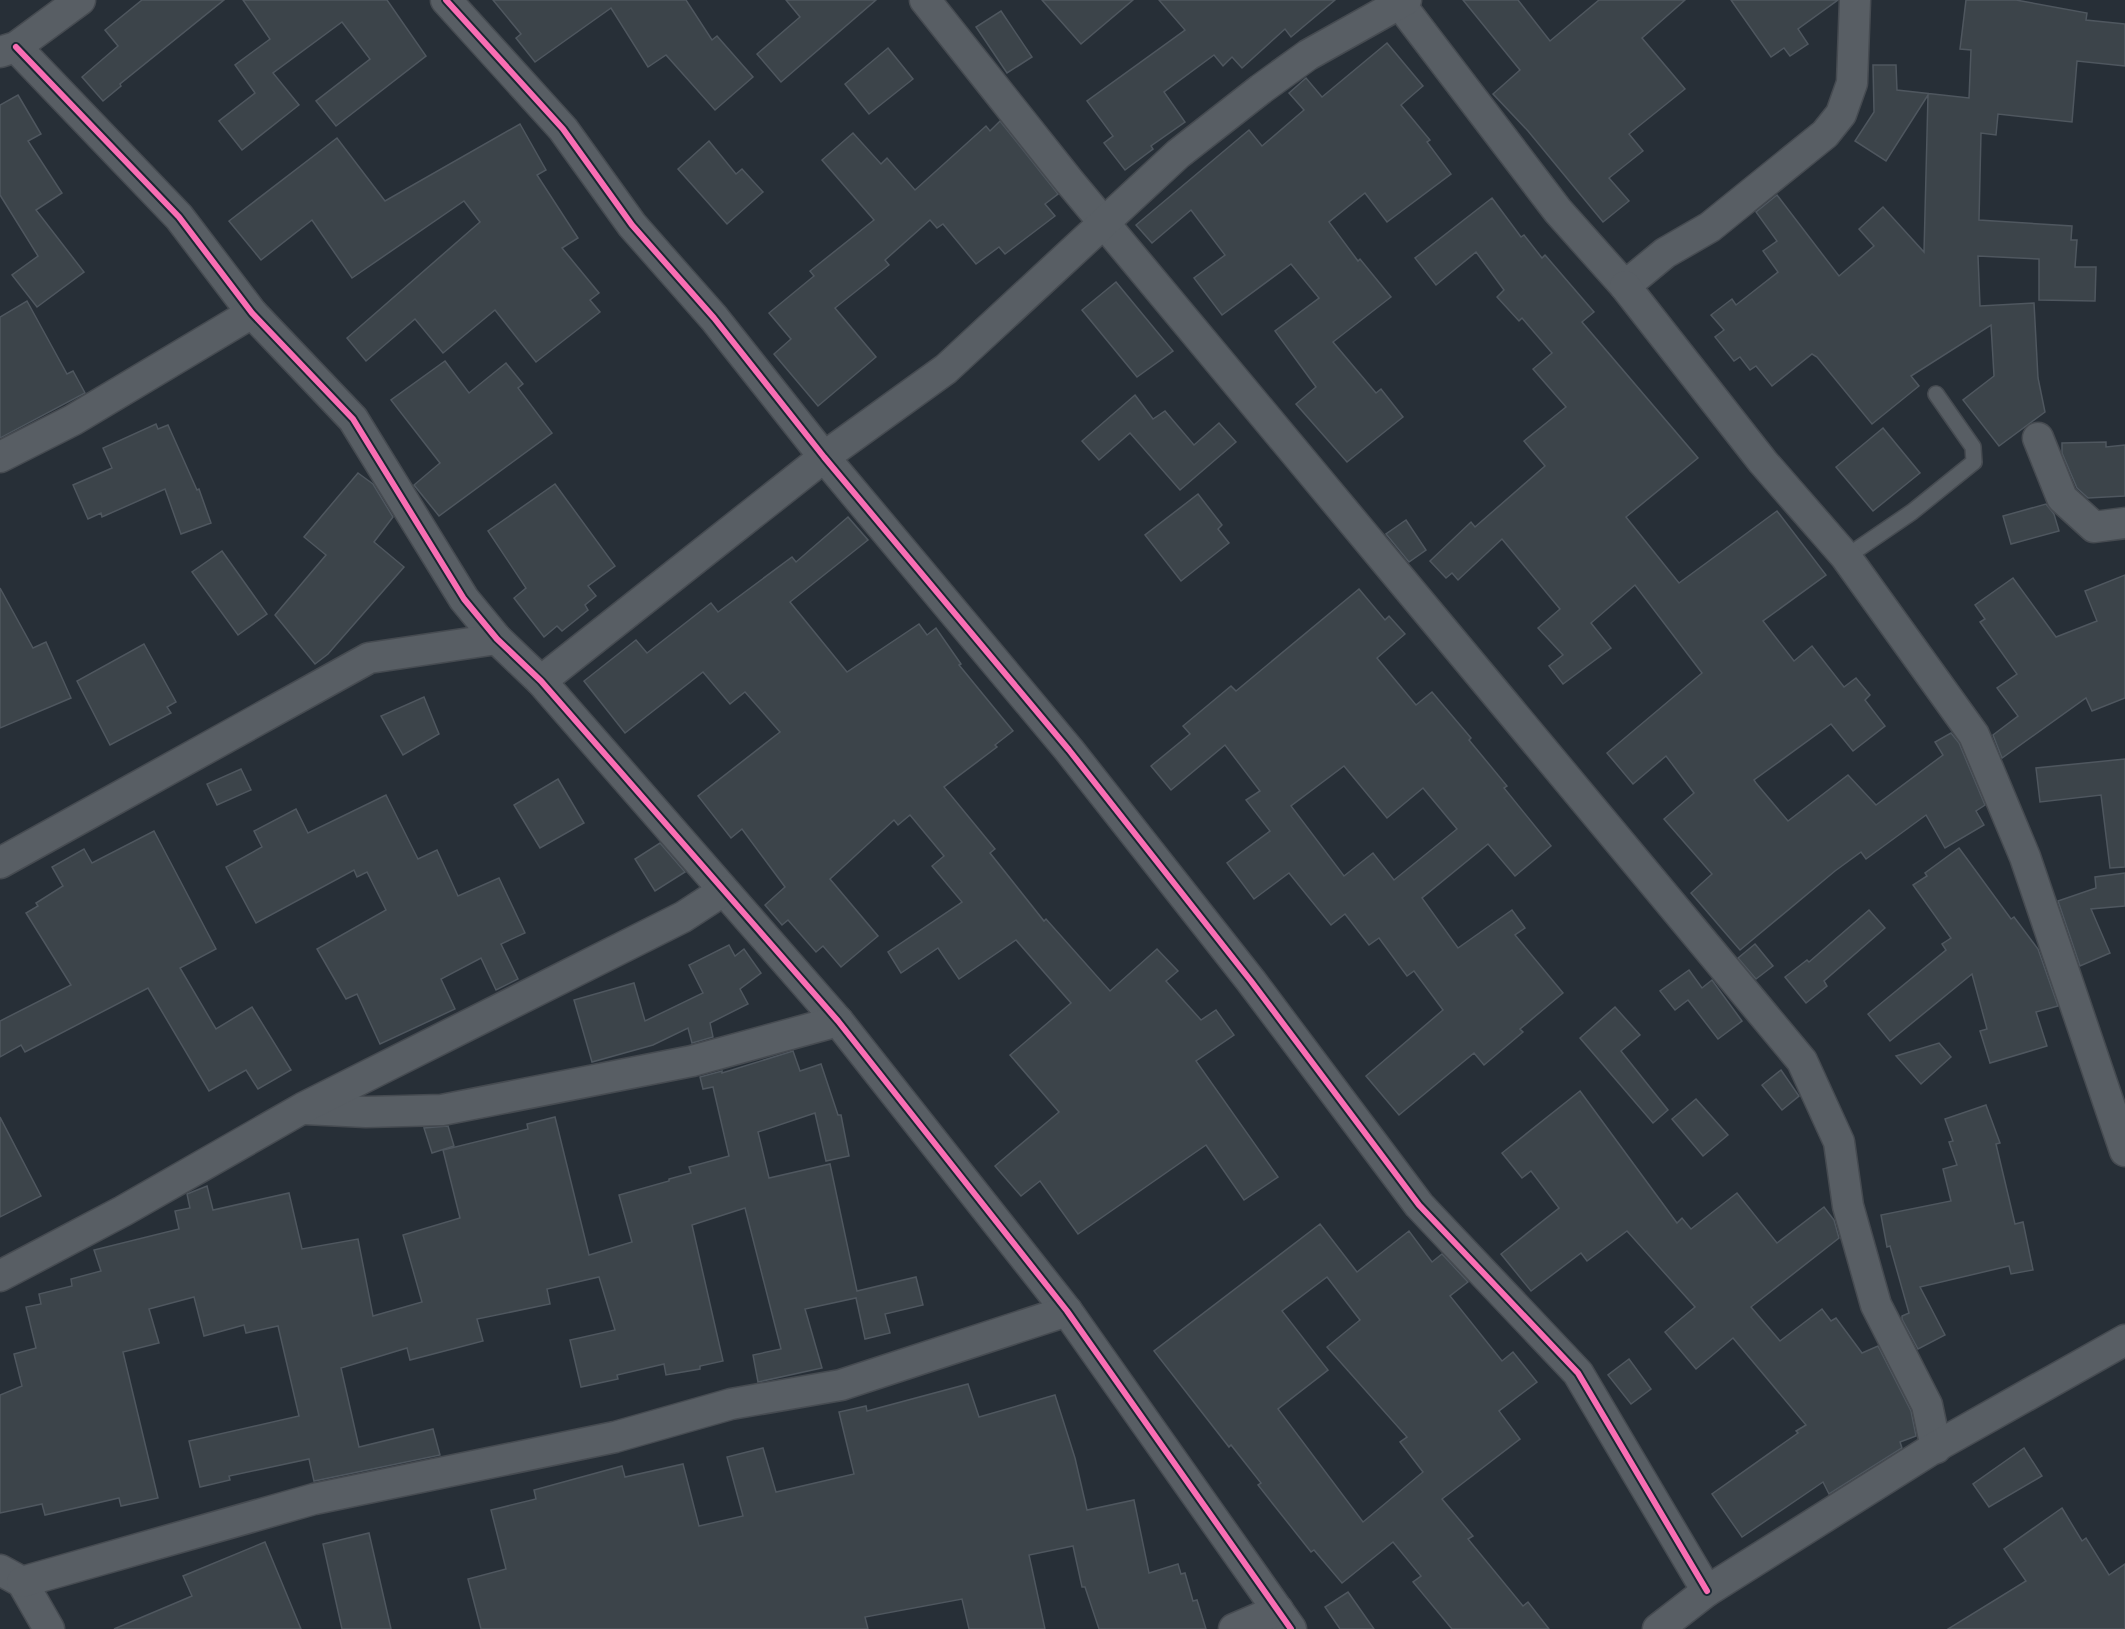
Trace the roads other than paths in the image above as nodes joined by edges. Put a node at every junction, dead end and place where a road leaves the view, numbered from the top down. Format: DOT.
graph roads {
  1 [pos="80,0"];
  2 [pos="446,0"];
  3 [pos="925,0"];
  4 [pos="1855,0"];
  5 [pos="1401,1"];
  6 [pos="8,50"];
  7 [pos="1106,222"];
  8 [pos="1625,286"];
  9 [pos="252,313"];
  10 [pos="1936,394"];
  11 [pos="2038,438"];
  12 [pos="0,457"];
  13 [pos="824,457"];
  14 [pos="2125,524"];
  15 [pos="1846,557"];
  16 [pos="497,639"];
  17 [pos="541,681"];
  18 [pos="0,863"];
  19 [pos="723,891"];
  20 [pos="838,1022"];
  21 [pos="303,1108"];
  22 [pos="2125,1151"];
  23 [pos="0,1276"];
  24 [pos="1067,1311"];
  25 [pos="2125,1340"];
  26 [pos="1936,1448"];
  27 [pos="11,1576"];
  28 [pos="1707,1591"];
  29 [pos="1285,1619"];
  30 [pos="49,1629"];
  31 [pos="1234,1629"];
  32 [pos="1658,1629"];
  1 -- 6 [label="street"];
  2 -- 13 [label="street"];
  3 -- 7 [label="street"];
  4 -- 8 [label="street"];
  5 -- 7 [label="street"];
  5 -- 8 [label="street"];
  6 -- 9 [label="street"];
  7 -- 13 [label="street"];
  7 -- 26 [label="street"];
  8 -- 15 [label="street"];
  9 -- 12 [label="street"];
  9 -- 16 [label="street"];
  10 -- 15 [label="lane"];
  11 -- 14 [label="street"];
  13 -- 17 [label="street"];
  13 -- 28 [label="street"];
  15 -- 22 [label="street"];
  16 -- 17 [label="street"];
  16 -- 18 [label="street"];
  17 -- 19 [label="street"];
  19 -- 20 [label="street"];
  19 -- 21 [label="street"];
  20 -- 21 [label="street"];
  20 -- 24 [label="street"];
  21 -- 23 [label="street"];
  24 -- 27 [label="street"];
  24 -- 29 [label="street"];
  25 -- 26 [label="street"];
  26 -- 28 [label="street"];
  27 -- 30 [label="street"];
  28 -- 32 [label="street"];
  29 -- 31 [label="street"];
}
